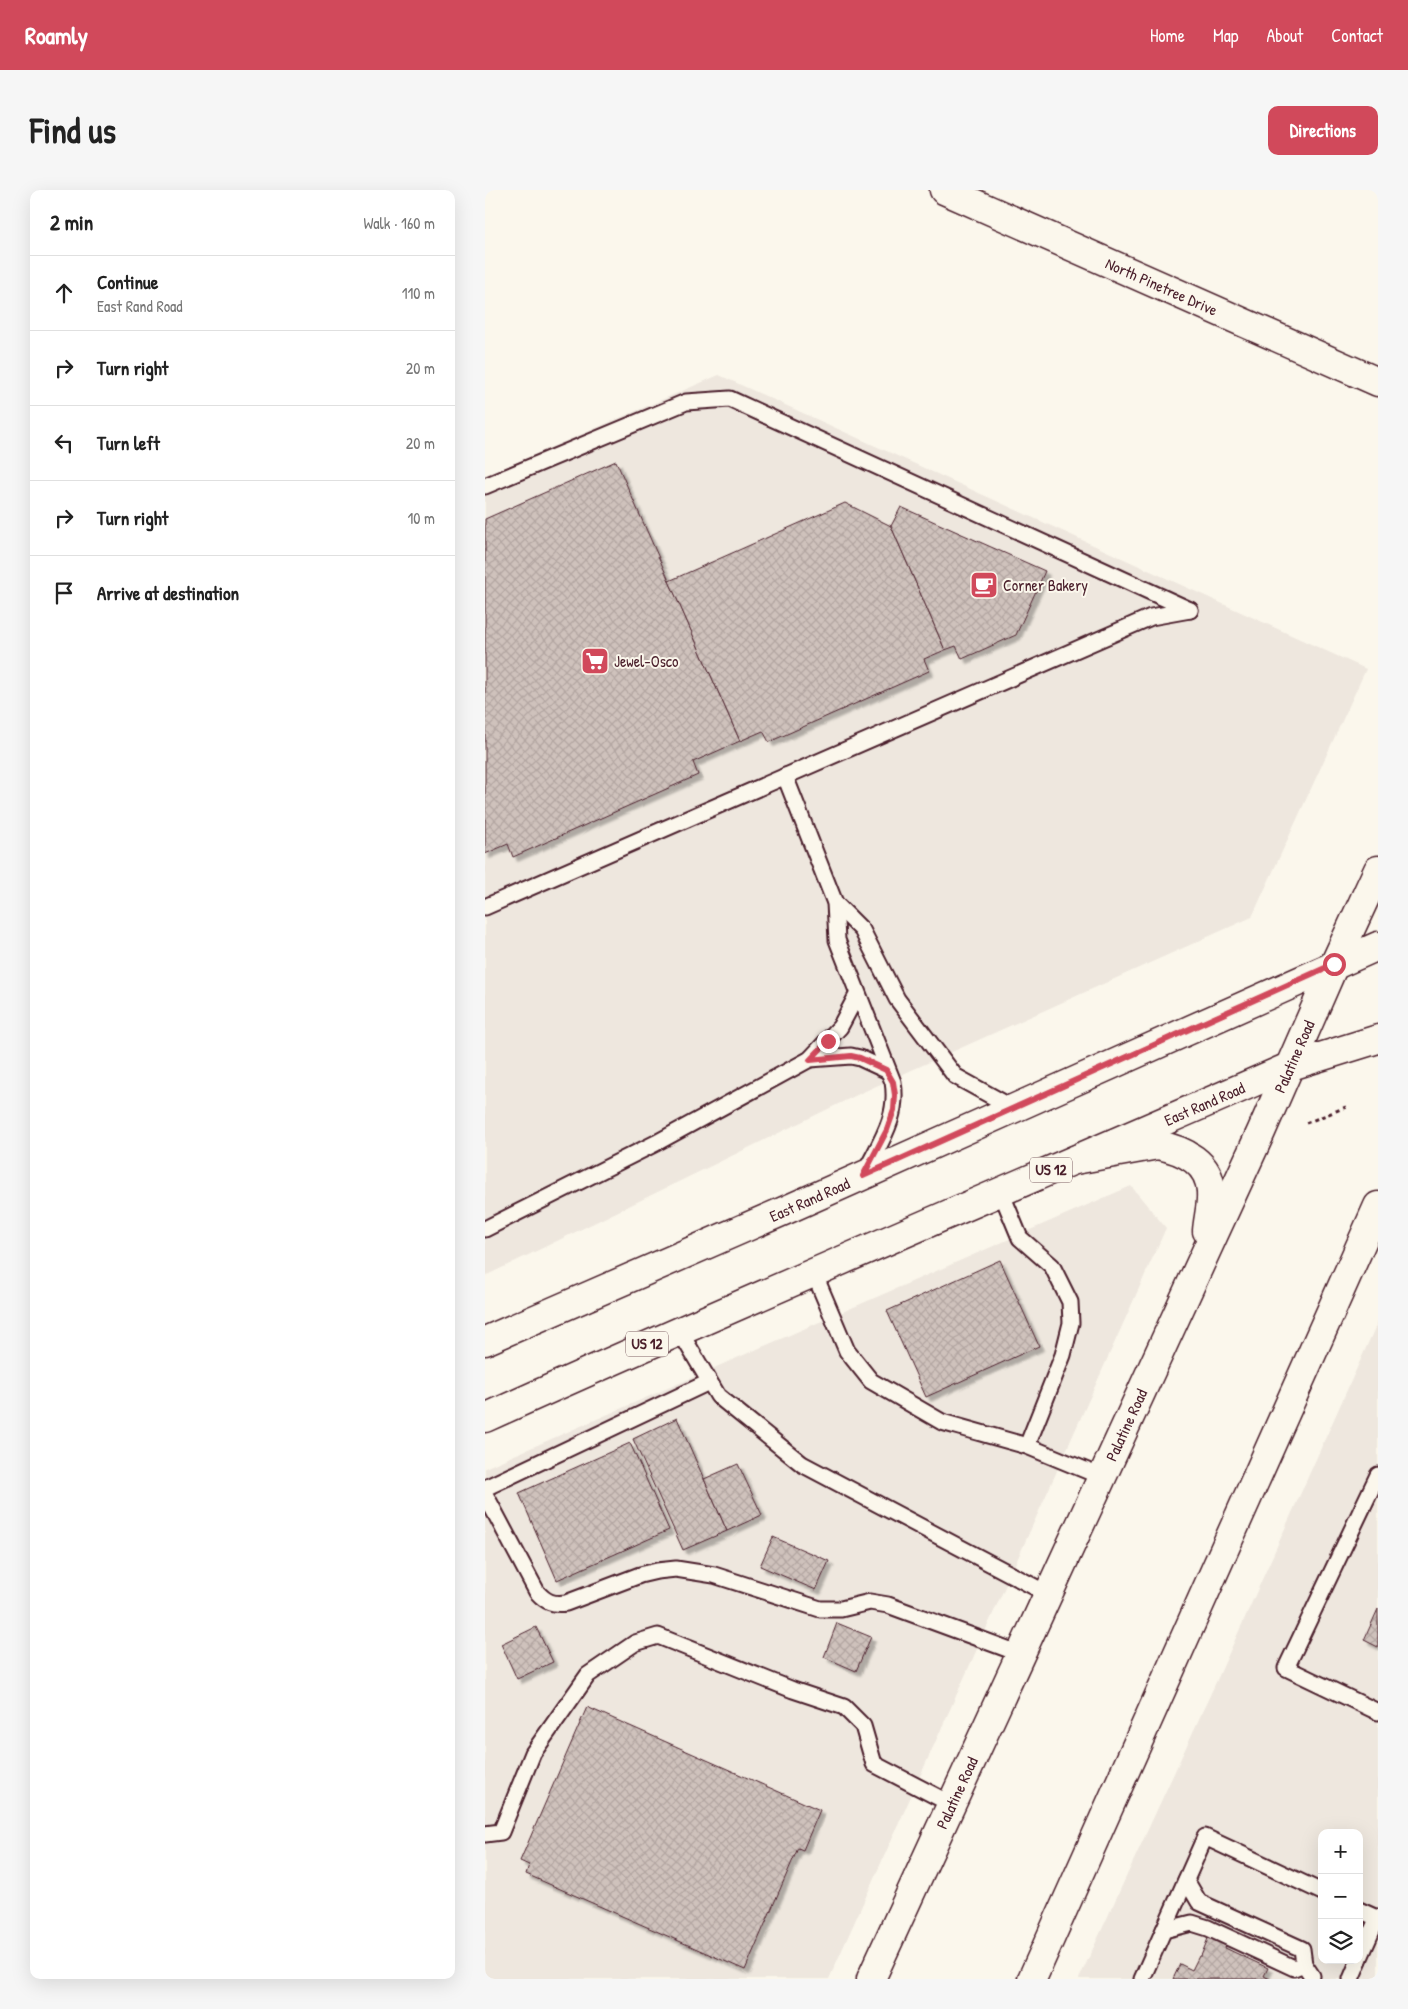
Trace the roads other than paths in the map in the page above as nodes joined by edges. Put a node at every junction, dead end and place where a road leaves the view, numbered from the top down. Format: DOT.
graph roads {
  1 [pos="944,190"];
  2 [pos="1378,382"];
  3 [pos="485,486"];
  4 [pos="785,776"];
  5 [pos="1378,870"];
  6 [pos="835,903"];
  7 [pos="485,907"];
  8 [pos="1378,946"];
  9 [pos="1334,964"];
  10 [pos="857,995"];
  11 [pos="1378,1039"];
  12 [pos="810,1060"];
  13 [pos="1291,1066"];
  14 [pos="886,1070"];
  15 [pos="1013,1108"];
  16 [pos="1075,1160"];
  17 [pos="863,1176"];
  18 [pos="1001,1192"];
  19 [pos="1378,1206"];
  20 [pos="485,1229"];
  21 [pos="1203,1257"];
  22 [pos="814,1273"];
  23 [pos="679,1330"];
  24 [pos="485,1341"];
  25 [pos="709,1382"];
  26 [pos="485,1418"];
  27 [pos="1027,1446"];
  28 [pos="1378,1475"];
  29 [pos="1102,1477"];
  30 [pos="485,1488"];
  31 [pos="485,1494"];
  32 [pos="1049,1594"];
  33 [pos="1021,1654"];
  34 [pos="1378,1712"];
  35 [pos="951,1804"];
  36 [pos="485,1834"];
  37 [pos="1186,1880"];
  38 [pos="1318,1890"];
  39 [pos="1363,1912"];
  40 [pos="1378,1918"];
  41 [pos="1164,1930"];
  42 [pos="1363,1951"];
  43 [pos="1304,1964"];
  44 [pos="1357,1964"];
  45 [pos="871,1979"];
  46 [pos="1032,1979"];
  47 [pos="1142,1979"];
  48 [pos="1311,1979"];
  49 [pos="1351,1979"];
  1 -- 2 [label="main road, North Pinetree Drive"];
  3 -- 4 [label="lane"];
  4 -- 6 [label="lane"];
  4 -- 7 [label="lane"];
  5 -- 9 [label="main road, Palatine Road"];
  6 -- 10 [label="lane"];
  6 -- 15 [label="lane"];
  8 -- 9 [label="main road, East Rand Road"];
  9 -- 13 [label="main road, Palatine Road"];
  9 -- 15 [label="main road, East Rand Road"];
  10 -- 12 [label="lane"];
  10 -- 14 [label="lane"];
  11 -- 13 [label="main road, East Rand Road / US 12"];
  12 -- 14 [label="lane"];
  12 -- 20 [label="lane"];
  13 -- 16 [label="main road, East Rand Road / US 12"];
  13 -- 21 [label="main road, Palatine Road"];
  14 -- 17 [label="lane"];
  15 -- 17 [label="main road, East Rand Road"];
  16 -- 18 [label="main road, East Rand Road / US 12"];
  16 -- 21 [label="main road"];
  17 -- 24 [label="main road, East Rand Road"];
  18 -- 22 [label="main road, East Rand Road / US 12"];
  18 -- 27 [label="lane"];
  19 -- 46 [label="main road"];
  21 -- 29 [label="main road, Palatine Road"];
  22 -- 23 [label="main road, East Rand Road / US 12"];
  22 -- 27 [label="lane"];
  23 -- 25 [label="lane"];
  23 -- 26 [label="main road, East Rand Road / US 12"];
  25 -- 30 [label="lane"];
  25 -- 32 [label="lane"];
  27 -- 29 [label="lane"];
  28 -- 34 [label="lane"];
  29 -- 32 [label="main road, Palatine Road"];
  31 -- 33 [label="lane"];
  32 -- 33 [label="main road, Palatine Road"];
  33 -- 35 [label="main road, Palatine Road"];
  35 -- 36 [label="lane"];
  35 -- 45 [label="main road, Palatine Road"];
  37 -- 38 [label="lane"];
  37 -- 41 [label="lane"];
  37 -- 43 [label="lane"];
  39 -- 40 [label="lane"];
  40 -- 42 [label="lane"];
  41 -- 43 [label="lane"];
  41 -- 47 [label="lane"];
  43 -- 48 [label="lane"];
  44 -- 49 [label="lane"];
}
